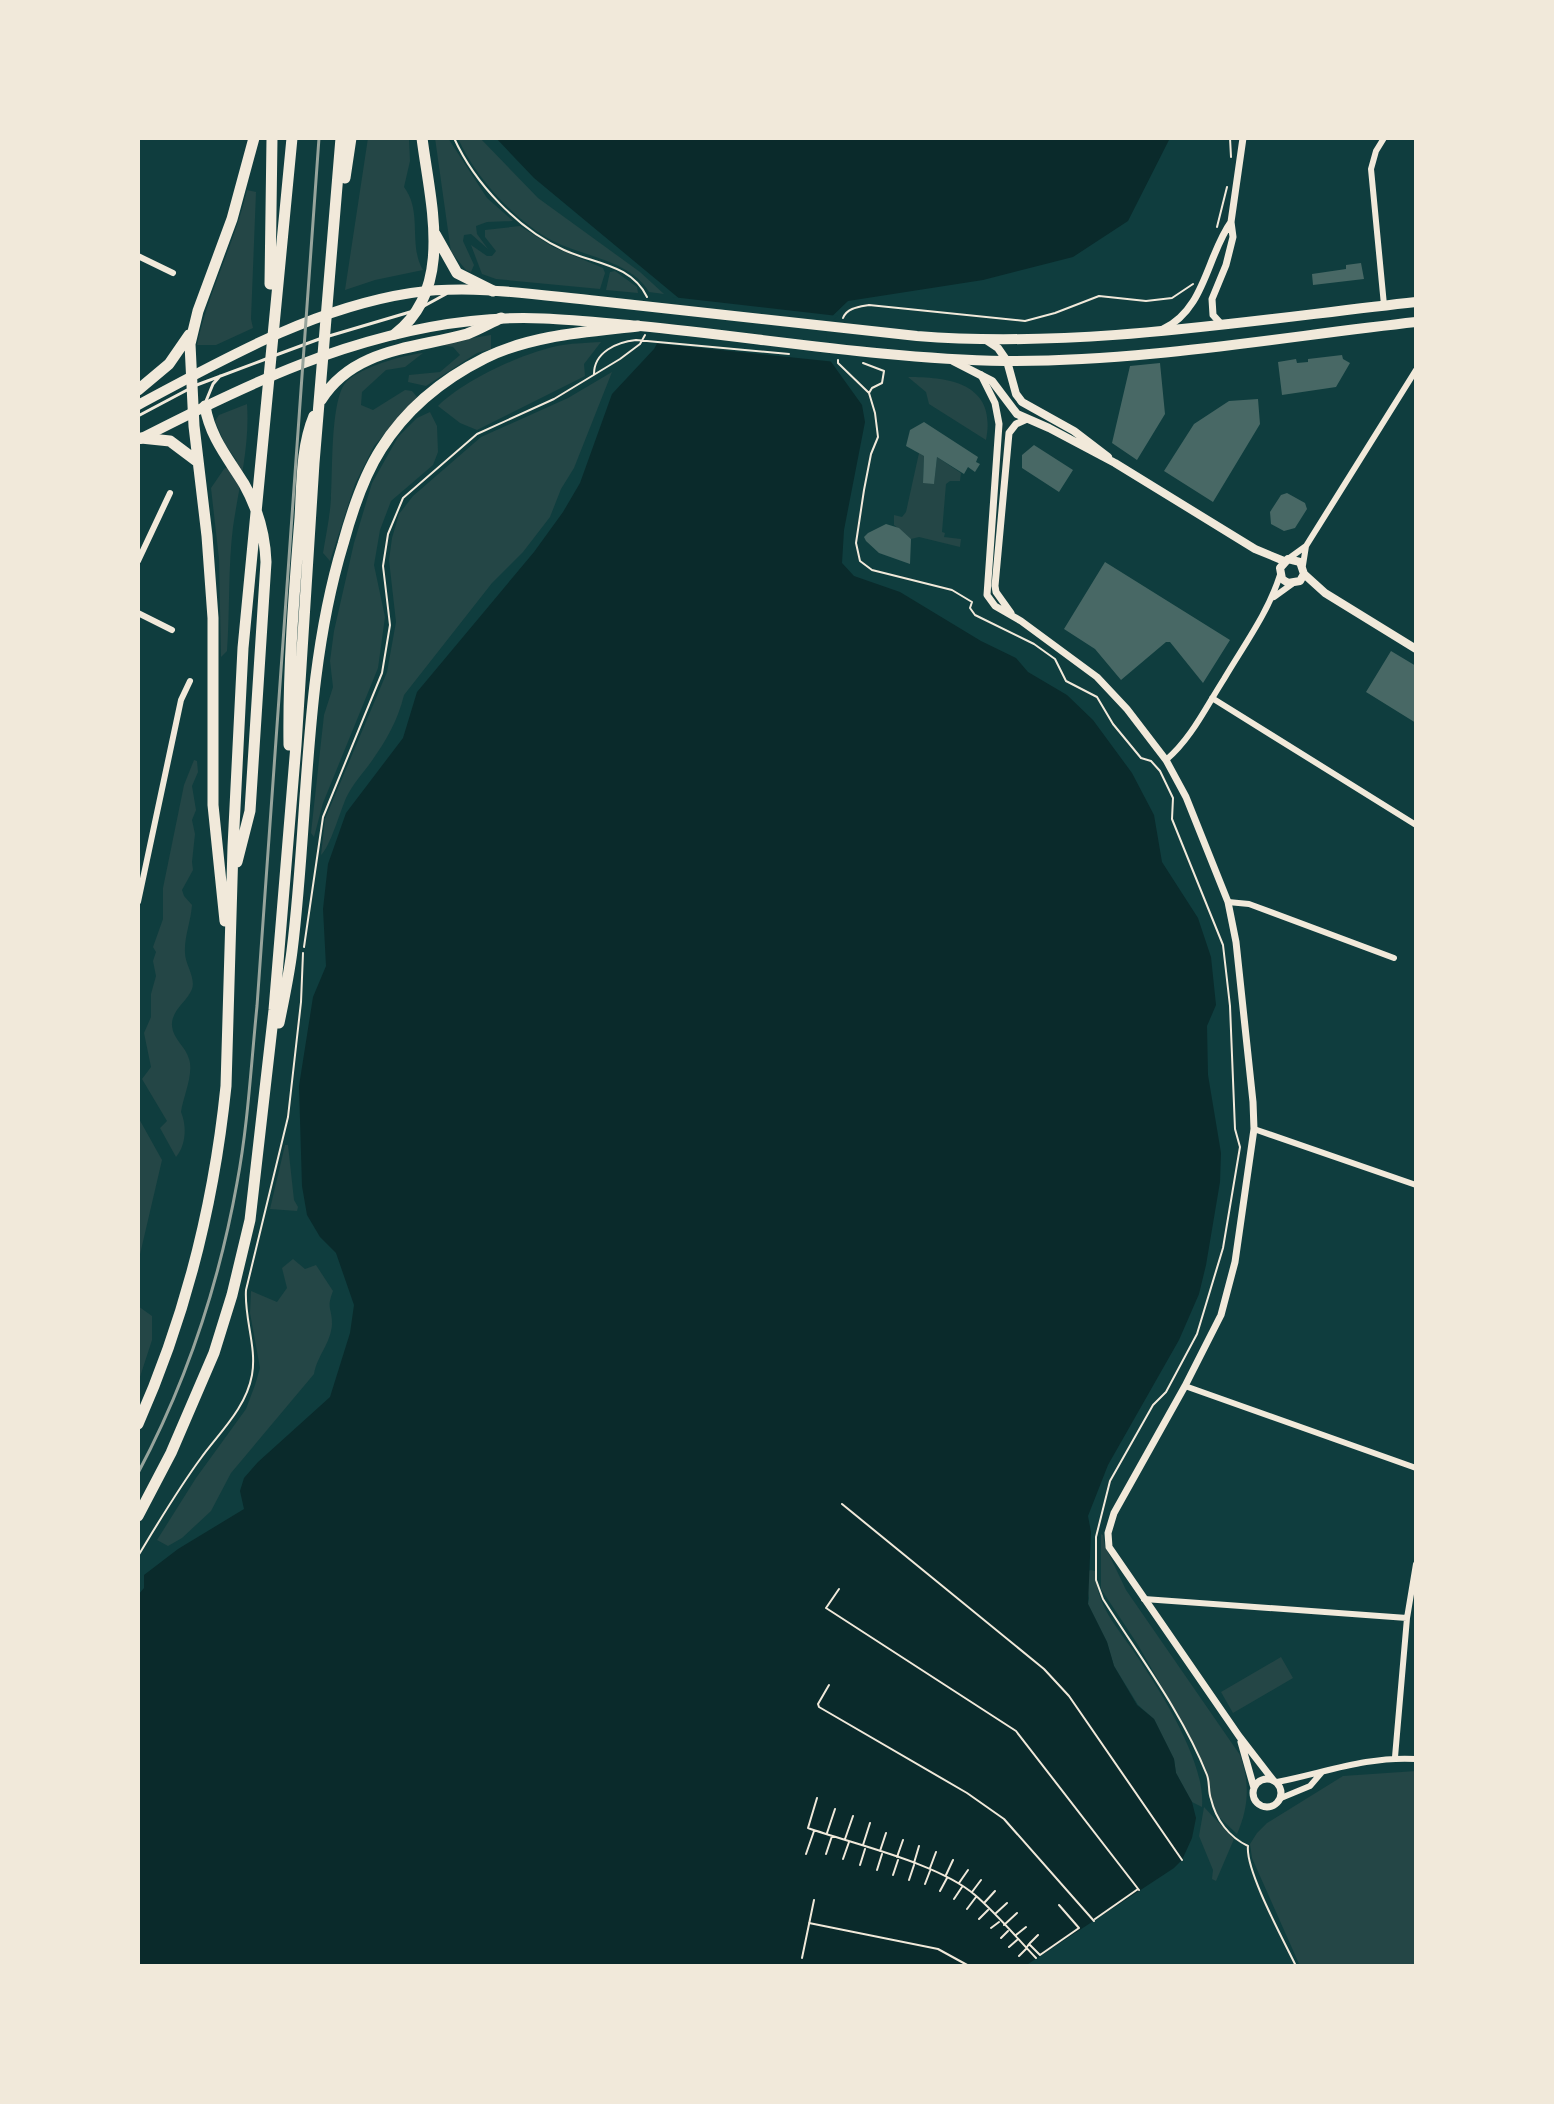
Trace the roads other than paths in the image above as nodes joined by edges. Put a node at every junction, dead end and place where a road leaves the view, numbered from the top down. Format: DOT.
graph roads {
  1 [pos="254,138"];
  2 [pos="272,138"];
  3 [pos="292,138"];
  4 [pos="341,138"];
  5 [pos="351,138"];
  6 [pos="422,138"];
  7 [pos="1243,138"];
  8 [pos="1384,138"];
  9 [pos="1231,222"];
  10 [pos="434,233"];
  11 [pos="138,256"];
  12 [pos="331,269"];
  13 [pos="173,273"];
  14 [pos="452,291"];
  15 [pos="493,291"];
  16 [pos="427,292"];
  17 [pos="1416,302"];
  18 [pos="1384,305"];
  19 [pos="420,308"];
  20 [pos="501,318"];
  21 [pos="1416,322"];
  22 [pos="1222,325"];
  23 [pos="642,328"];
  24 [pos="192,330"];
  25 [pos="1159,331"];
  26 [pos="395,334"];
  27 [pos="986,340"];
  28 [pos="270,345"];
  29 [pos="944,358"];
  30 [pos="1007,361"];
  31 [pos="1416,370"];
  32 [pos="223,374"];
  33 [pos="981,375"];
  34 [pos="191,382"];
  35 [pos="138,390"];
  36 [pos="138,405"];
  37 [pos="205,406"];
  38 [pos="193,412"];
  39 [pos="138,416"];
  40 [pos="1027,419"];
  41 [pos="139,439"];
  42 [pos="198,462"];
  43 [pos="1115,463"];
  44 [pos="170,493"];
  45 [pos="1306,546"];
  46 [pos="1255,549"];
  47 [pos="1286,560"];
  48 [pos="138,561"];
  49 [pos="1304,570"];
  50 [pos="1280,573"];
  51 [pos="1294,584"];
  52 [pos="1325,593"];
  53 [pos="1274,597"];
  54 [pos="138,613"];
  55 [pos="1012,615"];
  56 [pos="172,630"];
  57 [pos="1416,649"];
  58 [pos="190,681"];
  59 [pos="1212,698"];
  60 [pos="1166,760"];
  61 [pos="290,819"];
  62 [pos="1416,825"];
  63 [pos="232,882"];
  64 [pos="138,902"];
  65 [pos="1228,902"];
  66 [pos="1394,958"];
  67 [pos="230,969"];
  68 [pos="264,1112"];
  69 [pos="1254,1129"];
  70 [pos="1416,1185"];
  71 [pos="1185,1386"];
  72 [pos="138,1424"];
  73 [pos="1416,1468"];
  74 [pos="138,1516"];
  75 [pos="1416,1564"];
  76 [pos="1143,1599"];
  77 [pos="1407,1618"];
  78 [pos="1239,1736"];
  79 [pos="1395,1757"];
  80 [pos="1416,1759"];
  81 [pos="1322,1772"];
  82 [pos="1275,1781"];
  83 [pos="1254,1788"];
  84 [pos="1281,1798"];
  1 -- 24 [label="highway"];
  2 -- 28 [label="highway"];
  3 -- 28 [label="highway"];
  4 -- 12 [label="highway"];
  5 -- 12 [label="highway"];
  6 -- 10 [label="highway"];
  7 -- 9 [label="street"];
  8 -- 18 [label="street"];
  9 -- 22 [label="street"];
  9 -- 25 [label="street"];
  10 -- 15 [label="highway"];
  10 -- 16 [label="highway"];
  11 -- 13 [label="street"];
  12 -- 61 [label="highway"];
  14 -- 15 [label="highway"];
  14 -- 16 [label="highway"];
  14 -- 19 [label="lane"];
  15 -- 27 [label="highway"];
  16 -- 19 [label="highway"];
  16 -- 34 [label="highway"];
  17 -- 18 [label="highway"];
  18 -- 22 [label="highway"];
  19 -- 26 [label="highway"];
  19 -- 32 [label="lane"];
  20 -- 23 [label="highway"];
  20 -- 26 [label="highway"];
  20 -- 61 [label="highway"];
  21 -- 30 [label="highway"];
  22 -- 25 [label="highway"];
  23 -- 29 [label="highway"];
  23 -- 68 [label="highway"];
  24 -- 34 [label="highway"];
  24 -- 35 [label="highway"];
  25 -- 27 [label="highway"];
  26 -- 37 [label="highway"];
  27 -- 30 [label="main road"];
  28 -- 63 [label="highway"];
  29 -- 30 [label="highway"];
  29 -- 33 [label="main road"];
  30 -- 43 [label="main road"];
  31 -- 45 [label="street"];
  32 -- 34 [label="lane"];
  32 -- 37 [label="lane"];
  33 -- 40 [label="main road"];
  33 -- 55 [label="street"];
  34 -- 36 [label="highway"];
  34 -- 38 [label="highway"];
  34 -- 39 [label="lane"];
  37 -- 38 [label="highway"];
  37 -- 63 [label="highway"];
  38 -- 41 [label="highway"];
  38 -- 42 [label="highway"];
  40 -- 43 [label="main road"];
  40 -- 55 [label="street"];
  41 -- 42 [label="highway"];
  42 -- 67 [label="highway"];
  43 -- 46 [label="main road"];
  44 -- 48 [label="street"];
  45 -- 47 [label="street"];
  45 -- 49 [label="street"];
  46 -- 47 [label="main road"];
  46 -- 50 [label="main road"];
  47 -- 49 [label="main road"];
  47 -- 50 [label="main road"];
  49 -- 51 [label="main road"];
  49 -- 52 [label="main road"];
  50 -- 51 [label="main road"];
  50 -- 53 [label="street"];
  51 -- 52 [label="main road"];
  51 -- 53 [label="street"];
  52 -- 57 [label="main road"];
  53 -- 59 [label="street"];
  54 -- 56 [label="street"];
  55 -- 60 [label="street"];
  58 -- 64 [label="street"];
  59 -- 60 [label="street"];
  59 -- 62 [label="street"];
  60 -- 65 [label="street"];
  61 -- 68 [label="highway"];
  63 -- 67 [label="highway"];
  65 -- 66 [label="street"];
  65 -- 69 [label="street"];
  67 -- 72 [label="highway"];
  68 -- 74 [label="highway"];
  69 -- 70 [label="street"];
  69 -- 71 [label="street"];
  71 -- 73 [label="street"];
  71 -- 76 [label="street"];
  75 -- 77 [label="street"];
  76 -- 77 [label="street"];
  76 -- 78 [label="street"];
  77 -- 79 [label="street"];
  78 -- 82 [label="street"];
  78 -- 83 [label="street"];
  79 -- 80 [label="street"];
  79 -- 81 [label="street"];
  81 -- 82 [label="street"];
  81 -- 84 [label="street"];
  82 -- 83 [label="street"];
  82 -- 84 [label="street"];
  83 -- 84 [label="street"];
}
